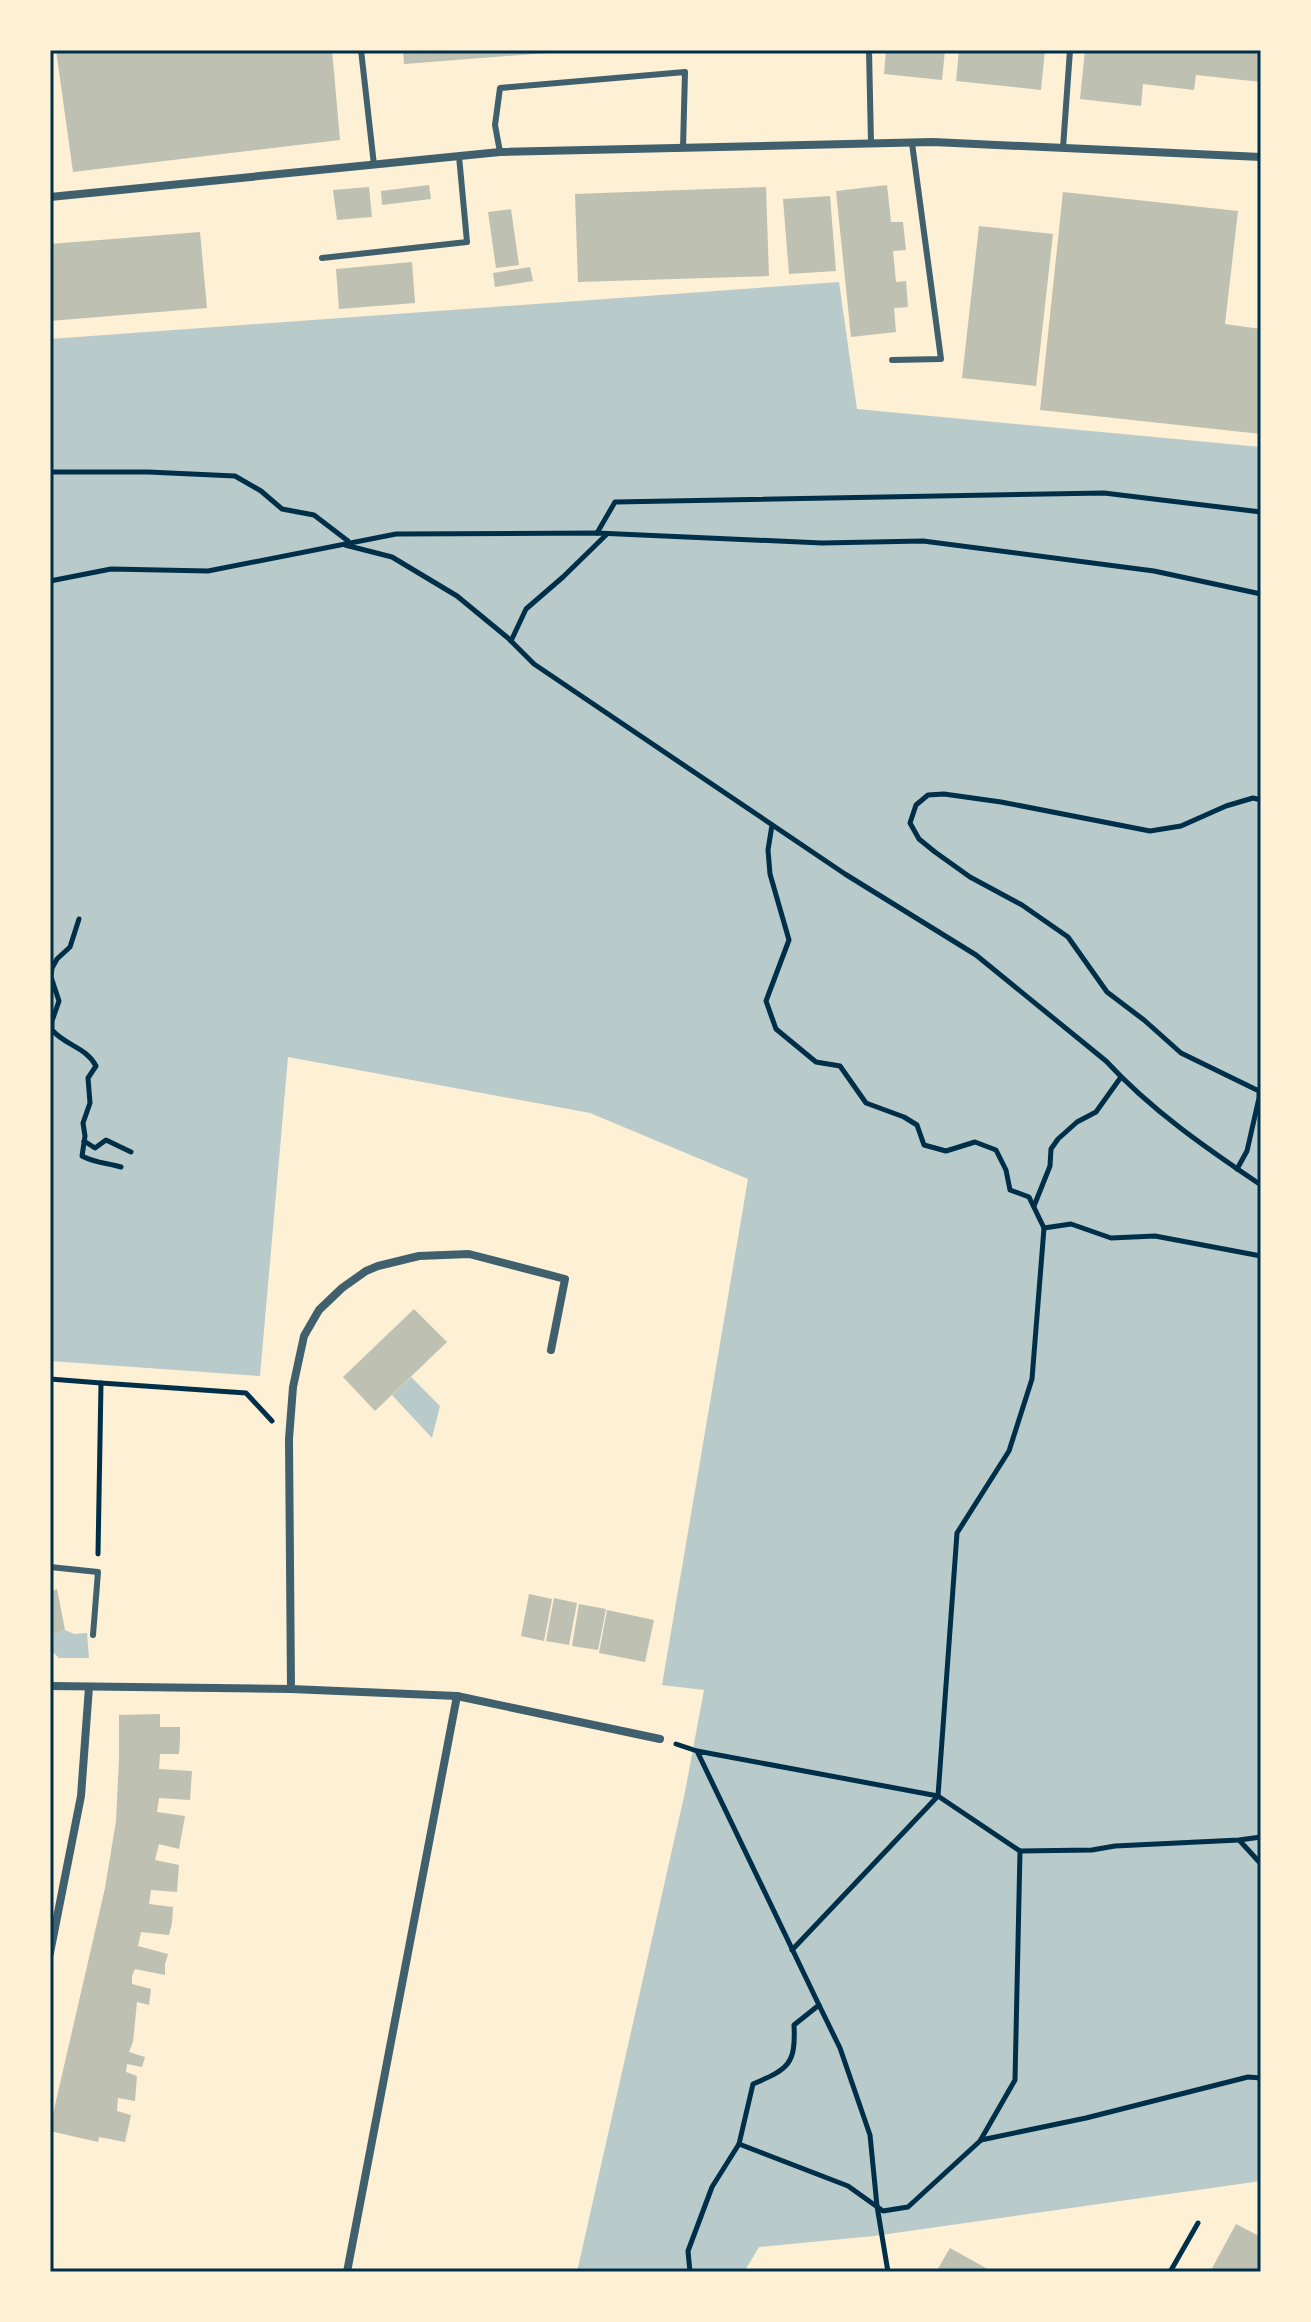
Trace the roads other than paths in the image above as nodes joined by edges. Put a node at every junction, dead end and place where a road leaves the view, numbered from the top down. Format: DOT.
graph roads {
  1 [pos="361,50"];
  2 [pos="869,50"];
  3 [pos="1070,50"];
  4 [pos="871,143"];
  5 [pos="912,143"];
  6 [pos="683,148"];
  7 [pos="1063,148"];
  8 [pos="500,152"];
  9 [pos="459,156"];
  10 [pos="1261,157"];
  11 [pos="374,165"];
  12 [pos="50,197"];
  13 [pos="322,258"];
  14 [pos="892,360"];
  15 [pos="551,1350"];
  16 [pos="50,1567"];
  17 [pos="93,1635"];
  18 [pos="50,1686"];
  19 [pos="89,1687"];
  20 [pos="291,1689"];
  21 [pos="457,1696"];
  22 [pos="660,1739"];
  23 [pos="50,1953"];
  24 [pos="347,2272"];
  1 -- 11 [label="lane"];
  2 -- 4 [label="lane"];
  3 -- 7 [label="lane"];
  4 -- 5 [label="street"];
  4 -- 6 [label="street"];
  5 -- 7 [label="street"];
  5 -- 14 [label="lane"];
  6 -- 8 [label="street"];
  6 -- 8 [label="lane"];
  7 -- 10 [label="street"];
  8 -- 9 [label="street"];
  9 -- 11 [label="street"];
  9 -- 13 [label="lane"];
  11 -- 12 [label="street"];
  15 -- 20 [label="street"];
  16 -- 17 [label="lane"];
  18 -- 19 [label="street"];
  19 -- 20 [label="street"];
  19 -- 23 [label="street"];
  20 -- 21 [label="street"];
  21 -- 22 [label="street"];
  21 -- 24 [label="street"];
}
